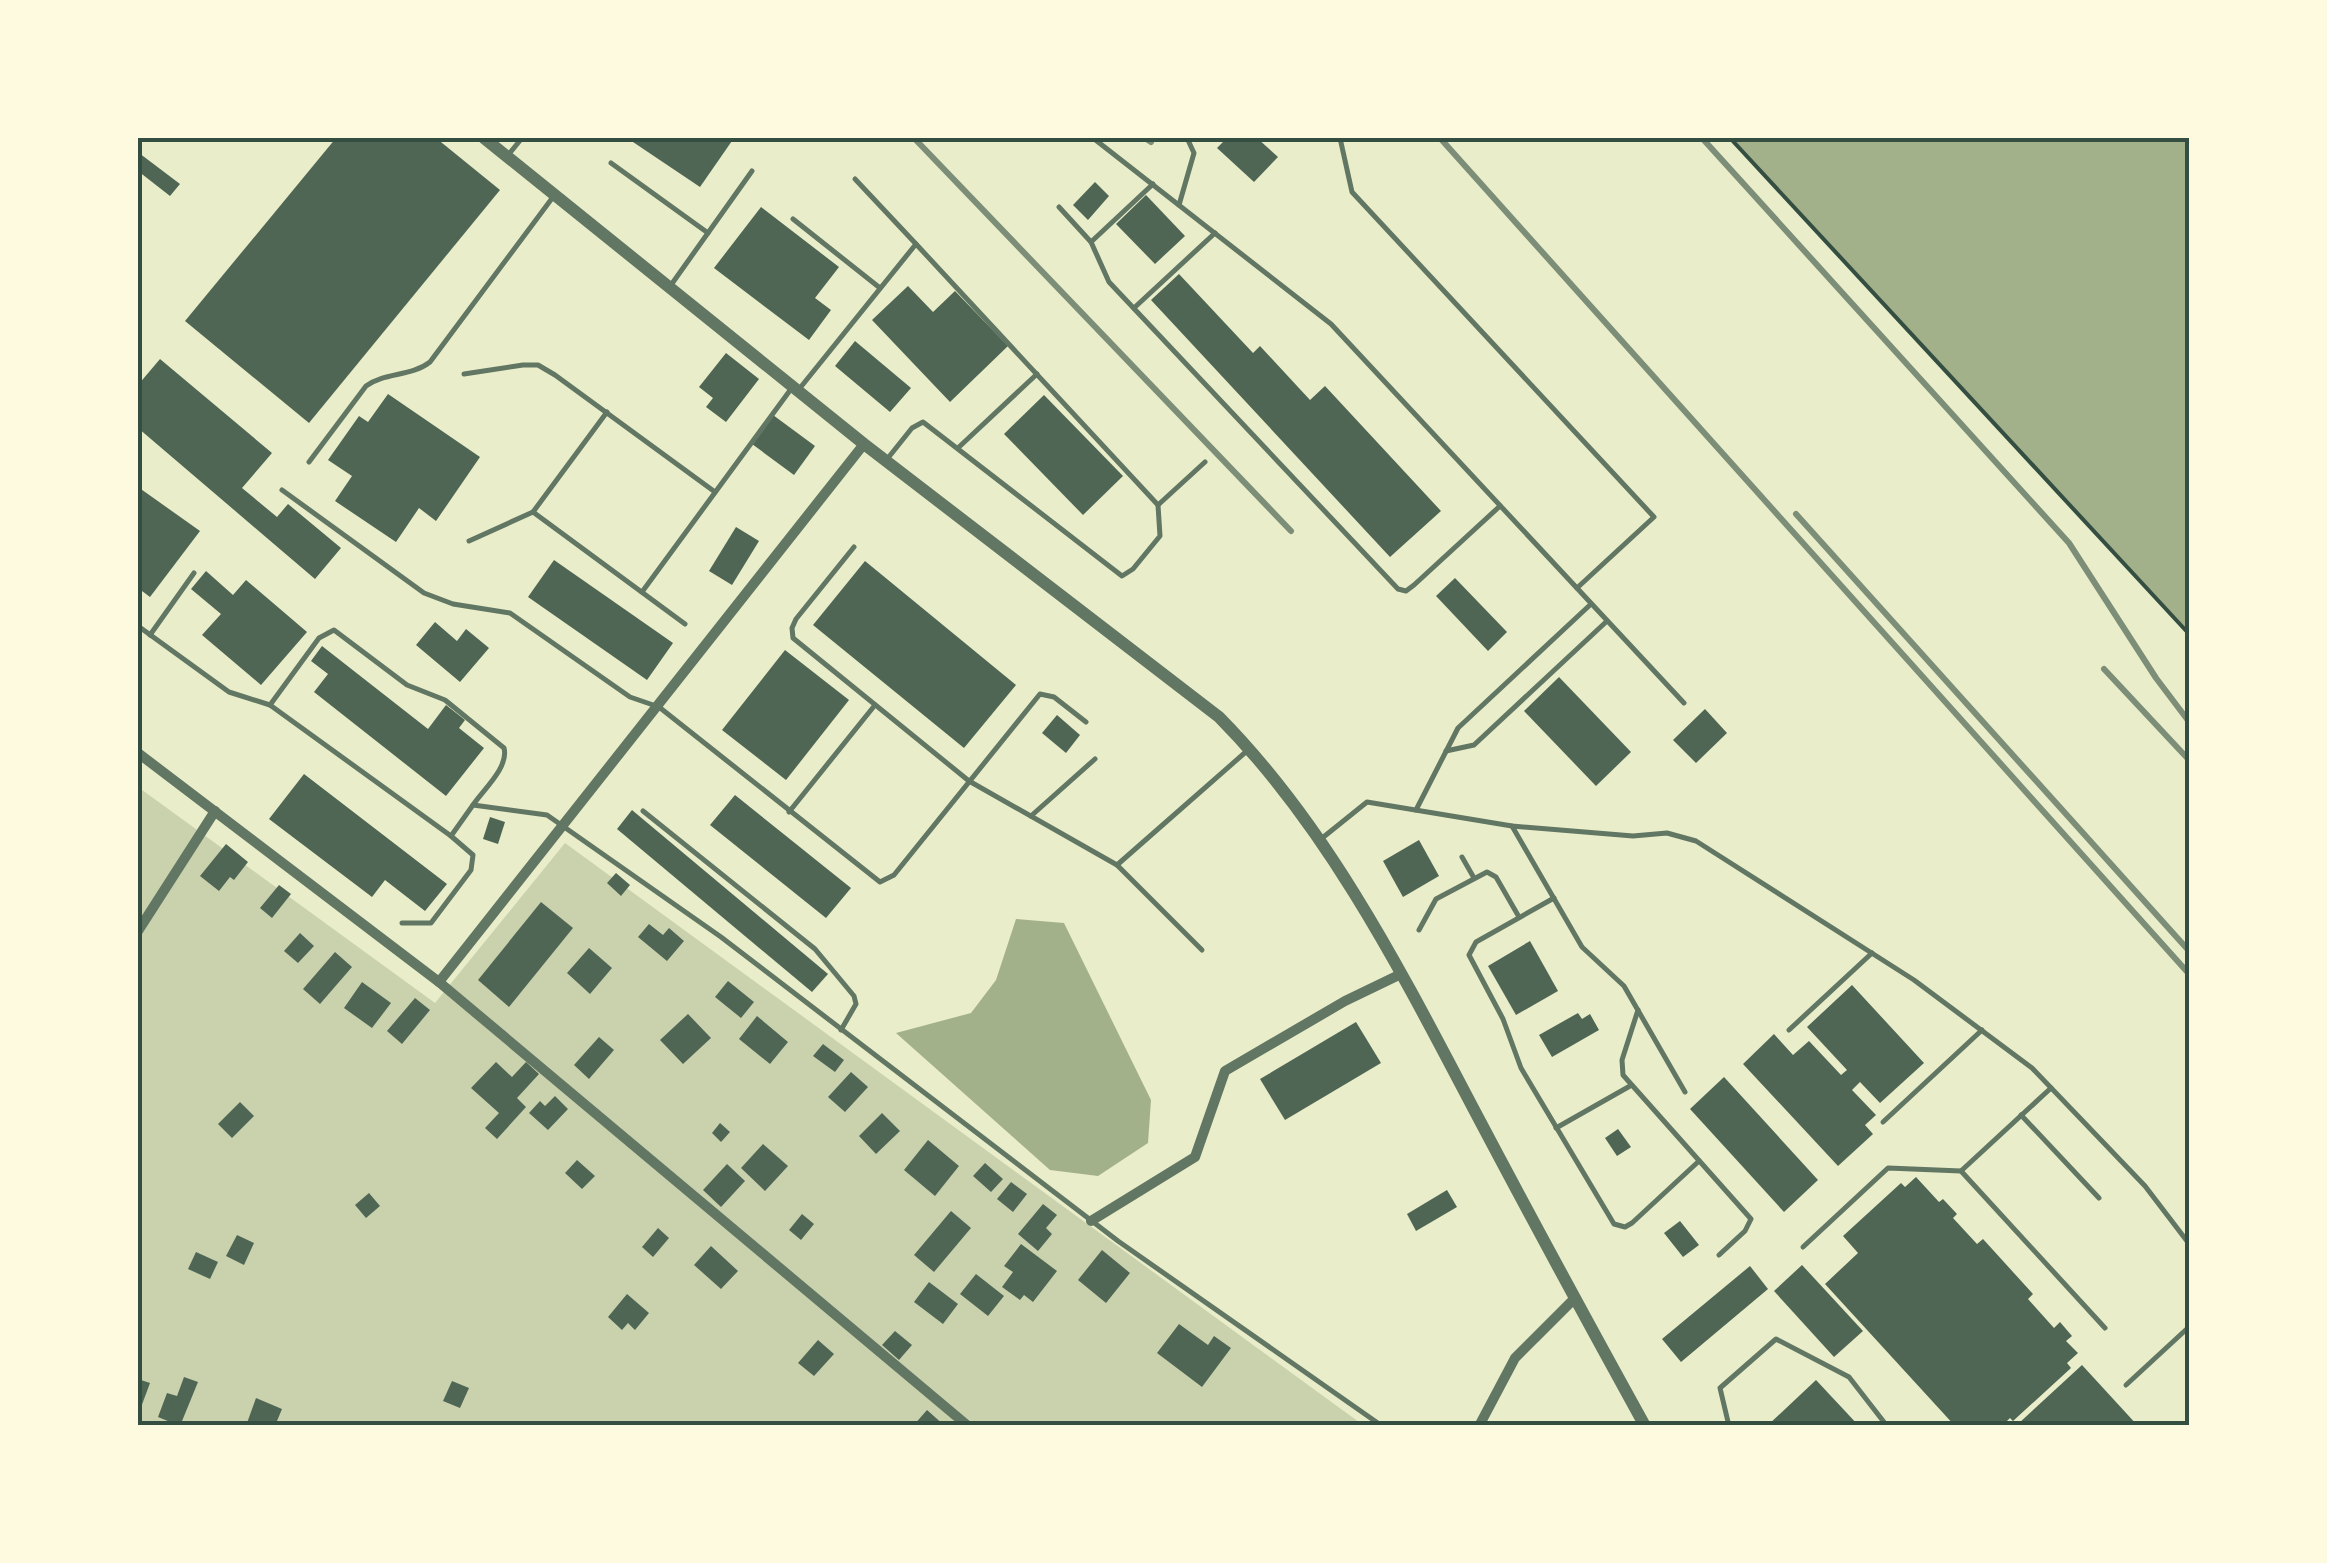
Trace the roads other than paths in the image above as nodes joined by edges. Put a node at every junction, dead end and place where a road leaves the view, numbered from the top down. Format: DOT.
graph roads {
  1 [pos="484,138"];
  2 [pos="522,138"];
  3 [pos="1093,138"];
  4 [pos="1187,138"];
  5 [pos="1340,138"];
  6 [pos="507,156"];
  7 [pos="611,163"];
  8 [pos="752,171"];
  9 [pos="855,179"];
  10 [pos="1153,184"];
  11 [pos="555,194"];
  12 [pos="1179,204"];
  13 [pos="1058,207"];
  14 [pos="793,219"];
  15 [pos="708,233"];
  16 [pos="1215,233"];
  17 [pos="1091,242"];
  18 [pos="916,244"];
  19 [pos="670,287"];
  20 [pos="880,288"];
  21 [pos="1134,308"];
  22 [pos="464,374"];
  23 [pos="1037,374"];
  24 [pos="796,388"];
  25 [pos="607,412"];
  26 [pos="864,444"];
  27 [pos="958,448"];
  28 [pos="886,460"];
  29 [pos="309,462"];
  30 [pos="1205,462"];
  31 [pos="282,490"];
  32 [pos="715,492"];
  33 [pos="1158,505"];
  34 [pos="1500,506"];
  35 [pos="534,512"];
  36 [pos="469,541"];
  37 [pos="854,547"];
  38 [pos="194,573"];
  39 [pos="1577,588"];
  40 [pos="642,592"];
  41 [pos="1591,604"];
  42 [pos="1607,621"];
  43 [pos="685,624"];
  44 [pos="138,626"];
  45 [pos="150,635"];
  46 [pos="1684,704"];
  47 [pos="875,705"];
  48 [pos="270,706"];
  49 [pos="659,707"];
  50 [pos="1086,722"];
  51 [pos="1250,748"];
  52 [pos="1446,751"];
  53 [pos="138,753"];
  54 [pos="1096,760"];
  55 [pos="969,781"];
  56 [pos="473,805"];
  57 [pos="1416,810"];
  58 [pos="215,811"];
  59 [pos="643,811"];
  60 [pos="789,812"];
  61 [pos="1031,816"];
  62 [pos="1512,826"];
  63 [pos="564,827"];
  64 [pos="451,836"];
  65 [pos="1318,841"];
  66 [pos="1462,857"];
  67 [pos="1117,866"];
  68 [pos="1474,878"];
  69 [pos="1554,898"];
  70 [pos="1519,918"];
  71 [pos="402,923"];
  72 [pos="1419,930"];
  73 [pos="138,931"];
  74 [pos="1202,950"];
  75 [pos="1872,953"];
  76 [pos="1401,974"];
  77 [pos="439,982"];
  78 [pos="1638,1010"];
  79 [pos="841,1030"];
  80 [pos="1789,1030"];
  81 [pos="1982,1030"];
  82 [pos="1630,1086"];
  83 [pos="2051,1088"];
  84 [pos="1685,1092"];
  85 [pos="2022,1115"];
  86 [pos="1883,1122"];
  87 [pos="1556,1128"];
  88 [pos="1699,1161"];
  89 [pos="1961,1171"];
  90 [pos="2099,1198"];
  91 [pos="1090,1221"];
  92 [pos="2190,1246"];
  93 [pos="1804,1247"];
  94 [pos="1718,1255"];
  95 [pos="1574,1299"];
  96 [pos="2190,1326"];
  97 [pos="2106,1328"];
  98 [pos="2126,1385"];
  99 [pos="968,1426"];
  100 [pos="1382,1426"];
  101 [pos="1480,1426"];
  102 [pos="1645,1426"];
  103 [pos="1729,1426"];
  104 [pos="1887,1426"];
  1 -- 6 [label="street"];
  2 -- 6 [label="lane"];
  3 -- 10 [label="lane"];
  4 -- 12 [label="lane"];
  5 -- 39 [label="lane"];
  6 -- 11 [label="street"];
  7 -- 15 [label="lane"];
  8 -- 15 [label="lane"];
  9 -- 18 [label="lane"];
  10 -- 12 [label="lane"];
  10 -- 17 [label="lane"];
  11 -- 19 [label="street"];
  11 -- 29 [label="lane"];
  12 -- 16 [label="lane"];
  13 -- 17 [label="lane"];
  14 -- 20 [label="lane"];
  15 -- 19 [label="lane"];
  16 -- 21 [label="lane"];
  16 -- 34 [label="lane"];
  17 -- 21 [label="lane"];
  18 -- 20 [label="lane"];
  18 -- 23 [label="lane"];
  19 -- 24 [label="street"];
  20 -- 24 [label="lane"];
  21 -- 34 [label="lane"];
  22 -- 25 [label="lane"];
  23 -- 27 [label="lane"];
  23 -- 33 [label="lane"];
  24 -- 26 [label="street"];
  24 -- 32 [label="lane"];
  25 -- 32 [label="lane"];
  25 -- 35 [label="lane"];
  26 -- 28 [label="street"];
  26 -- 49 [label="street"];
  27 -- 28 [label="lane"];
  27 -- 33 [label="lane"];
  28 -- 51 [label="street"];
  30 -- 33 [label="lane"];
  31 -- 49 [label="lane"];
  32 -- 40 [label="lane"];
  34 -- 39 [label="lane"];
  35 -- 36 [label="lane"];
  35 -- 40 [label="lane"];
  37 -- 47 [label="lane"];
  38 -- 45 [label="lane"];
  39 -- 41 [label="lane"];
  40 -- 43 [label="lane"];
  41 -- 42 [label="lane"];
  41 -- 52 [label="lane"];
  42 -- 46 [label="lane"];
  42 -- 52 [label="lane"];
  44 -- 45 [label="lane"];
  45 -- 48 [label="lane"];
  47 -- 55 [label="lane"];
  47 -- 60 [label="lane"];
  48 -- 56 [label="lane"];
  48 -- 64 [label="lane"];
  49 -- 60 [label="lane"];
  49 -- 63 [label="street"];
  50 -- 55 [label="lane"];
  51 -- 65 [label="street"];
  51 -- 67 [label="lane"];
  52 -- 57 [label="lane"];
  53 -- 58 [label="street"];
  54 -- 61 [label="lane"];
  55 -- 60 [label="lane"];
  55 -- 61 [label="lane"];
  56 -- 63 [label="lane"];
  56 -- 64 [label="lane"];
  57 -- 62 [label="lane"];
  57 -- 65 [label="lane"];
  58 -- 73 [label="street"];
  58 -- 77 [label="street"];
  59 -- 79 [label="lane"];
  61 -- 67 [label="lane"];
  62 -- 69 [label="lane"];
  62 -- 75 [label="lane"];
  63 -- 77 [label="street"];
  63 -- 79 [label="lane"];
  64 -- 71 [label="lane"];
  65 -- 76 [label="street"];
  66 -- 68 [label="lane"];
  67 -- 74 [label="lane"];
  68 -- 70 [label="lane"];
  68 -- 72 [label="lane"];
  69 -- 70 [label="lane"];
  69 -- 78 [label="lane"];
  70 -- 87 [label="lane"];
  75 -- 80 [label="lane"];
  75 -- 81 [label="lane"];
  76 -- 91 [label="street"];
  76 -- 95 [label="street"];
  77 -- 99 [label="street"];
  78 -- 82 [label="lane"];
  78 -- 84 [label="lane"];
  79 -- 91 [label="lane"];
  81 -- 83 [label="lane"];
  81 -- 86 [label="lane"];
  82 -- 87 [label="lane"];
  82 -- 88 [label="lane"];
  83 -- 85 [label="lane"];
  83 -- 92 [label="lane"];
  85 -- 89 [label="lane"];
  85 -- 90 [label="lane"];
  87 -- 88 [label="lane"];
  88 -- 94 [label="lane"];
  89 -- 93 [label="lane"];
  89 -- 97 [label="lane"];
  91 -- 100 [label="lane"];
  95 -- 101 [label="street"];
  95 -- 102 [label="street"];
  96 -- 98 [label="lane"];
  103 -- 104 [label="lane"];
}
